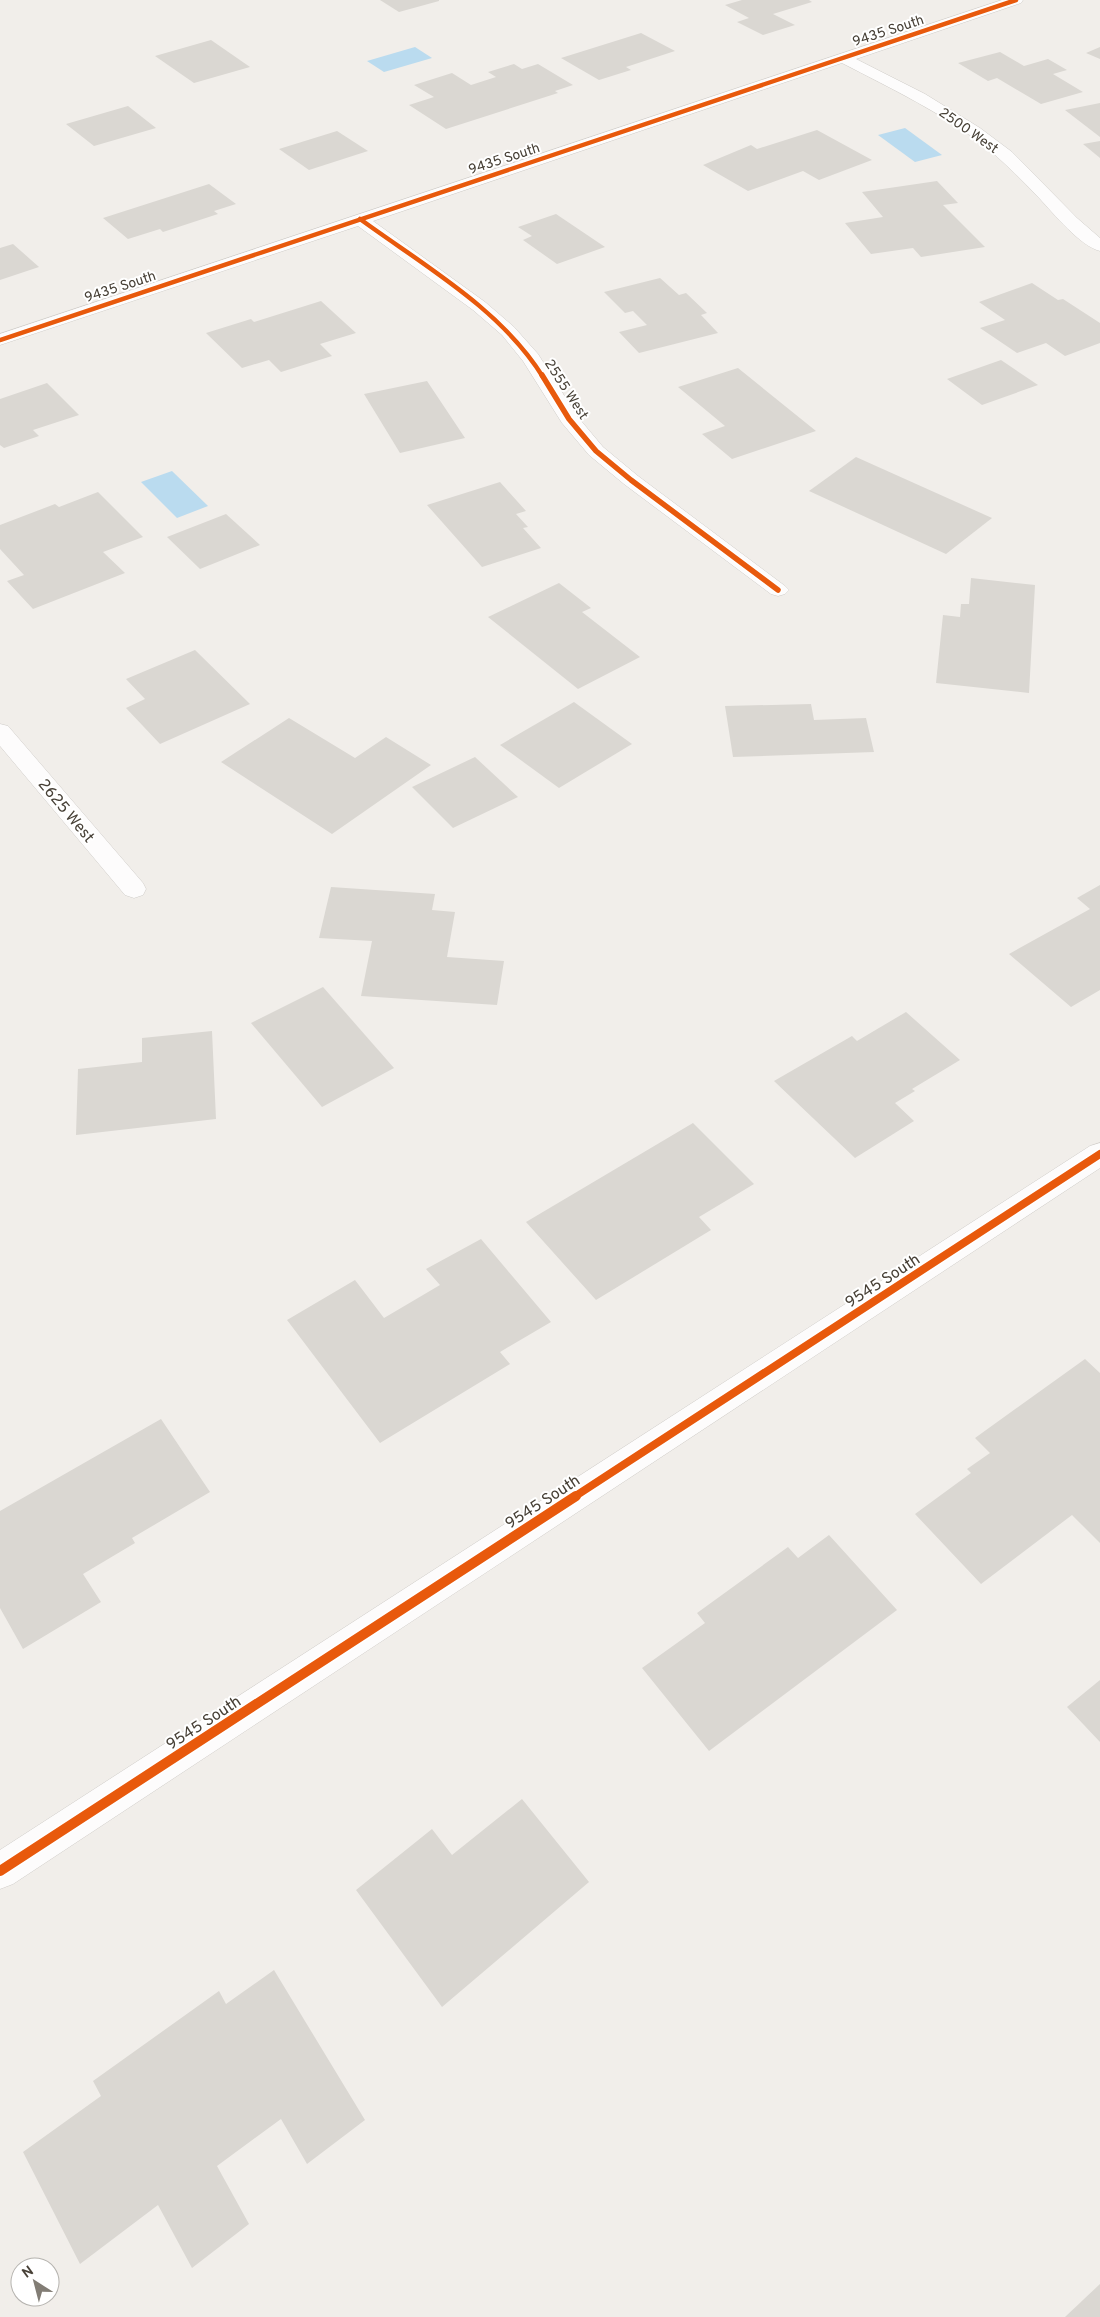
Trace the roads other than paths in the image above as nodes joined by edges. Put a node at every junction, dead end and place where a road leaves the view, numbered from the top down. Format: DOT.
graph roads {
  1 [pos="1016,0"];
  2 [pos="843,58"];
  3 [pos="360,219"];
  4 [pos="1100,246"];
  5 [pos="0,340"];
  6 [pos="778,590"];
  7 [pos="0,731"];
  8 [pos="134,889"];
  9 [pos="1100,1154"];
  10 [pos="0,1871"];
  1 -- 2 [label="street, 9435 South"];
  2 -- 3 [label="street, 9435 South"];
  2 -- 4 [label="street, 2500 West"];
  3 -- 5 [label="street, 9435 South"];
  3 -- 6 [label="street, 2555 West"];
  7 -- 8 [label="street, 2625 West"];
  9 -- 10 [label="street, 9545 South"];
}
